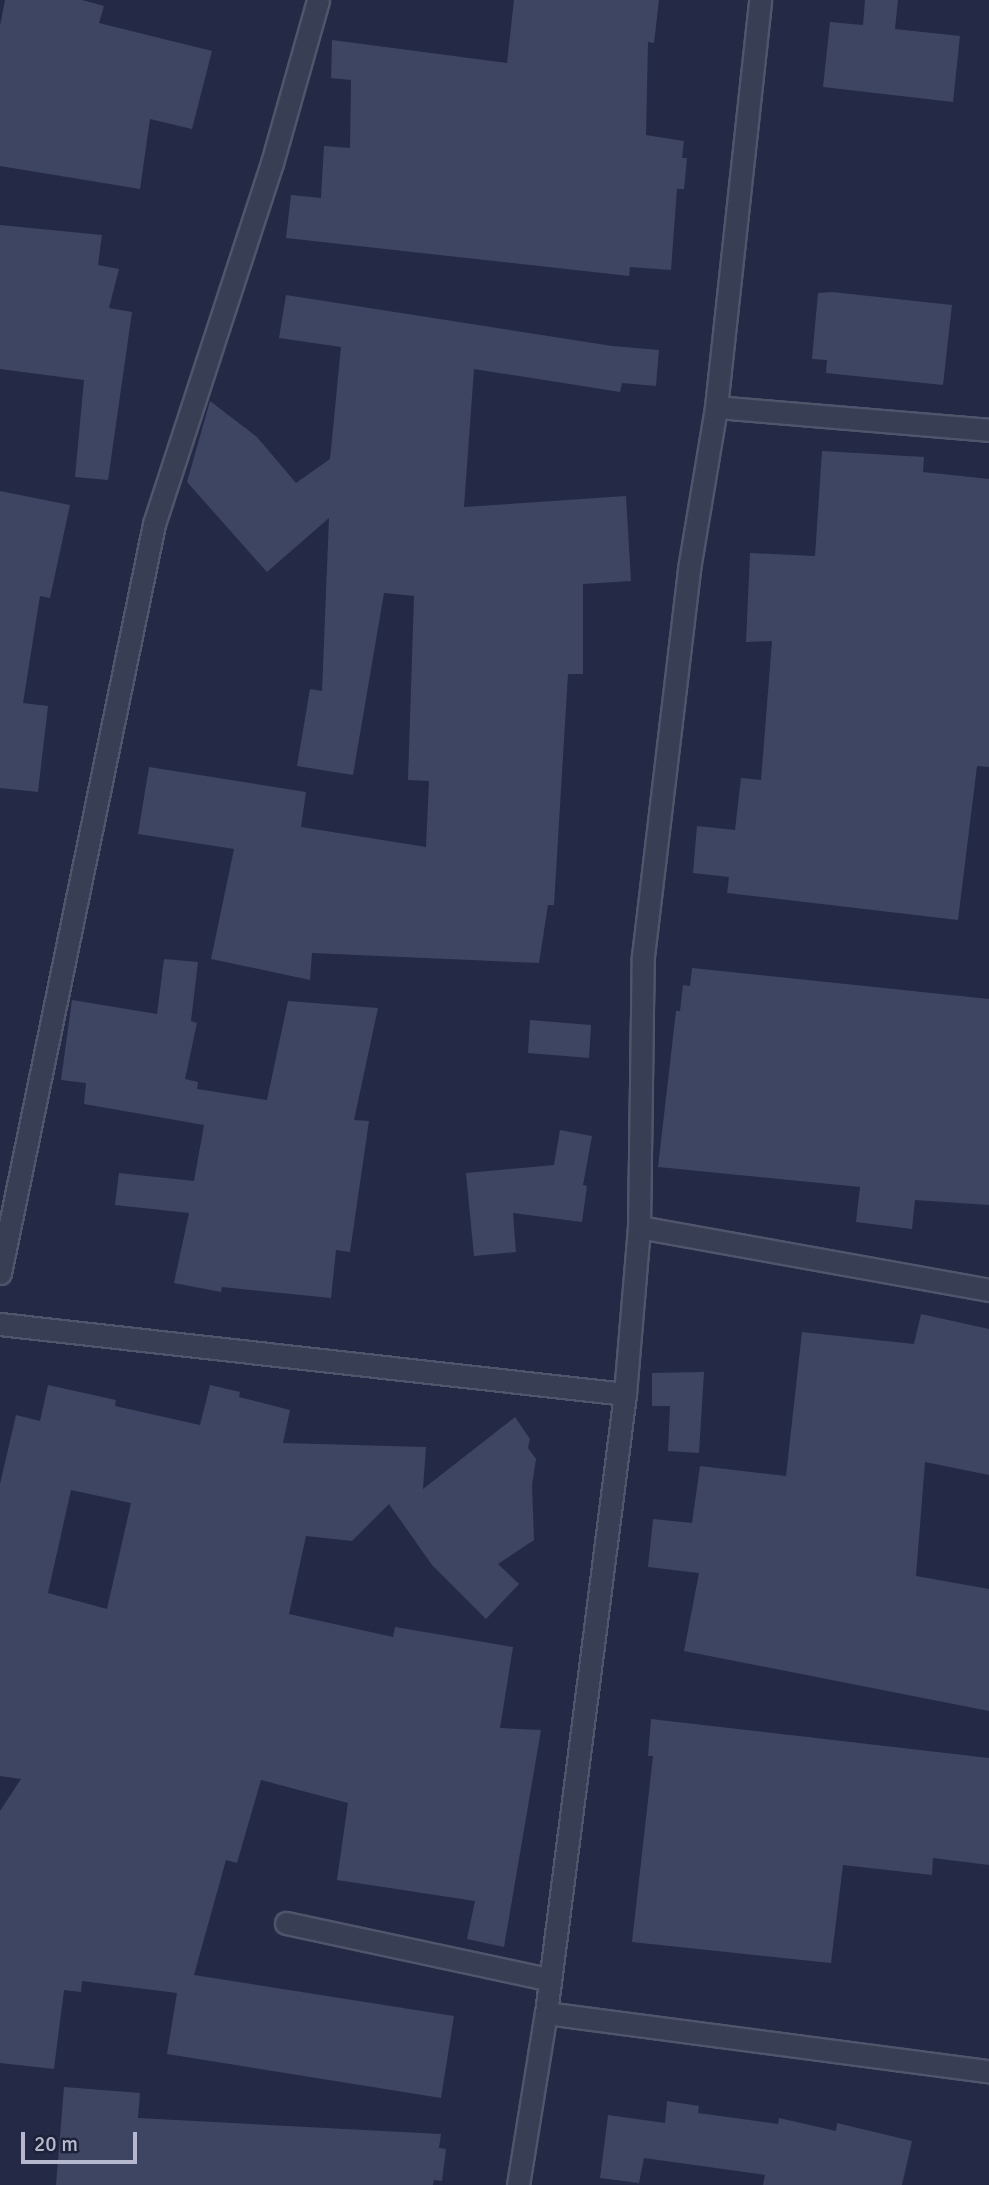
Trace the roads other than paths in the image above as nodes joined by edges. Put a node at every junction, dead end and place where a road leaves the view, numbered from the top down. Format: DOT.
graph roads {
  1 [pos="318,0"];
  2 [pos="760,0"];
  3 [pos="716,407"];
  4 [pos="989,430"];
  5 [pos="639,1227"];
  6 [pos="0,1273"];
  7 [pos="989,1290"];
  8 [pos="0,1324"];
  9 [pos="625,1394"];
  10 [pos="286,1923"];
  11 [pos="548,1979"];
  12 [pos="546,2013"];
  13 [pos="989,2071"];
  14 [pos="518,2185"];
  1 -- 6 [label="street"];
  2 -- 3 [label="street"];
  3 -- 4 [label="street"];
  3 -- 5 [label="street"];
  5 -- 7 [label="street"];
  5 -- 9 [label="street"];
  8 -- 9 [label="street"];
  9 -- 11 [label="street"];
  10 -- 11 [label="street"];
  11 -- 12 [label="street"];
  12 -- 13 [label="street"];
  12 -- 14 [label="street"];
}
